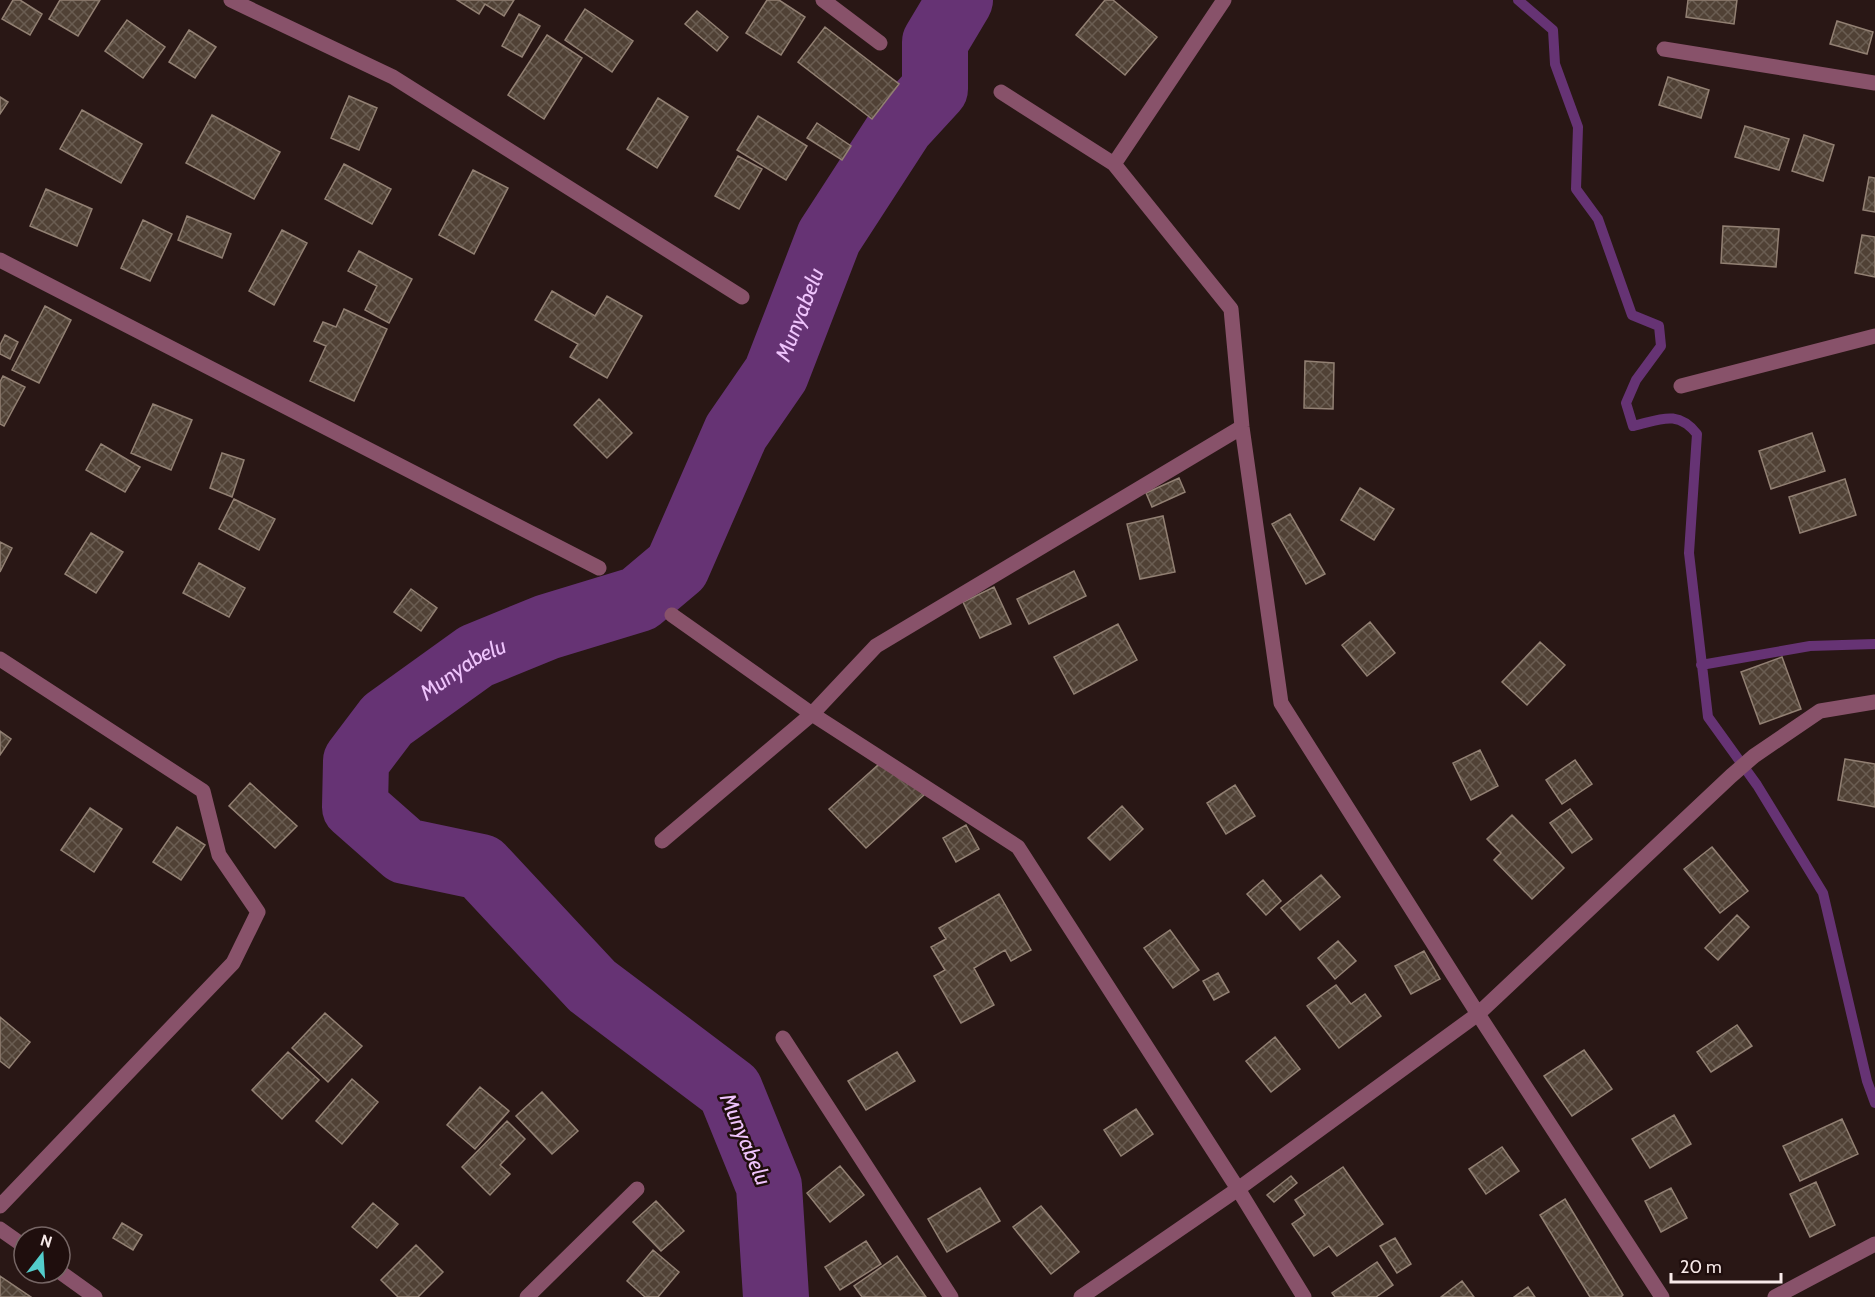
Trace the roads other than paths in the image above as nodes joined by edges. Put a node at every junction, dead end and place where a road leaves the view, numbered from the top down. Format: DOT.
graph roads {
  1 [pos="231,0"];
  2 [pos="823,0"];
  3 [pos="1224,0"];
  4 [pos="880,43"];
  5 [pos="1664,49"];
  6 [pos="1875,83"];
  7 [pos="1001,92"];
  8 [pos="1114,164"];
  9 [pos="0,260"];
  10 [pos="742,297"];
  11 [pos="1875,336"];
  12 [pos="1681,386"];
  13 [pos="1242,427"];
  14 [pos="599,568"];
  15 [pos="672,615"];
  16 [pos="0,659"];
  17 [pos="1875,702"];
  18 [pos="812,714"];
  19 [pos="662,840"];
  20 [pos="1478,1014"];
  21 [pos="783,1038"];
  22 [pos="637,1189"];
  23 [pos="1238,1190"];
  24 [pos="0,1206"];
  25 [pos="1875,1244"];
  26 [pos="72,1281"];
  27 [pos="95,1297"];
  28 [pos="527,1297"];
  29 [pos="951,1297"];
  30 [pos="1082,1297"];
  31 [pos="1304,1297"];
  32 [pos="1662,1297"];
  33 [pos="1775,1297"];
  1 -- 10 [label="street"];
  2 -- 4 [label="street"];
  3 -- 8 [label="street"];
  5 -- 6 [label="street"];
  7 -- 8 [label="street"];
  8 -- 13 [label="street"];
  9 -- 14 [label="street"];
  11 -- 12 [label="street"];
  13 -- 18 [label="street"];
  13 -- 20 [label="street"];
  15 -- 18 [label="street"];
  16 -- 24 [label="street"];
  17 -- 20 [label="street"];
  18 -- 19 [label="street"];
  18 -- 23 [label="street"];
  20 -- 23 [label="street"];
  20 -- 32 [label="street"];
  21 -- 29 [label="street"];
  22 -- 28 [label="street"];
  23 -- 30 [label="street"];
  23 -- 31 [label="street"];
  25 -- 33 [label="street"];
  26 -- 27 [label="street"];
}
